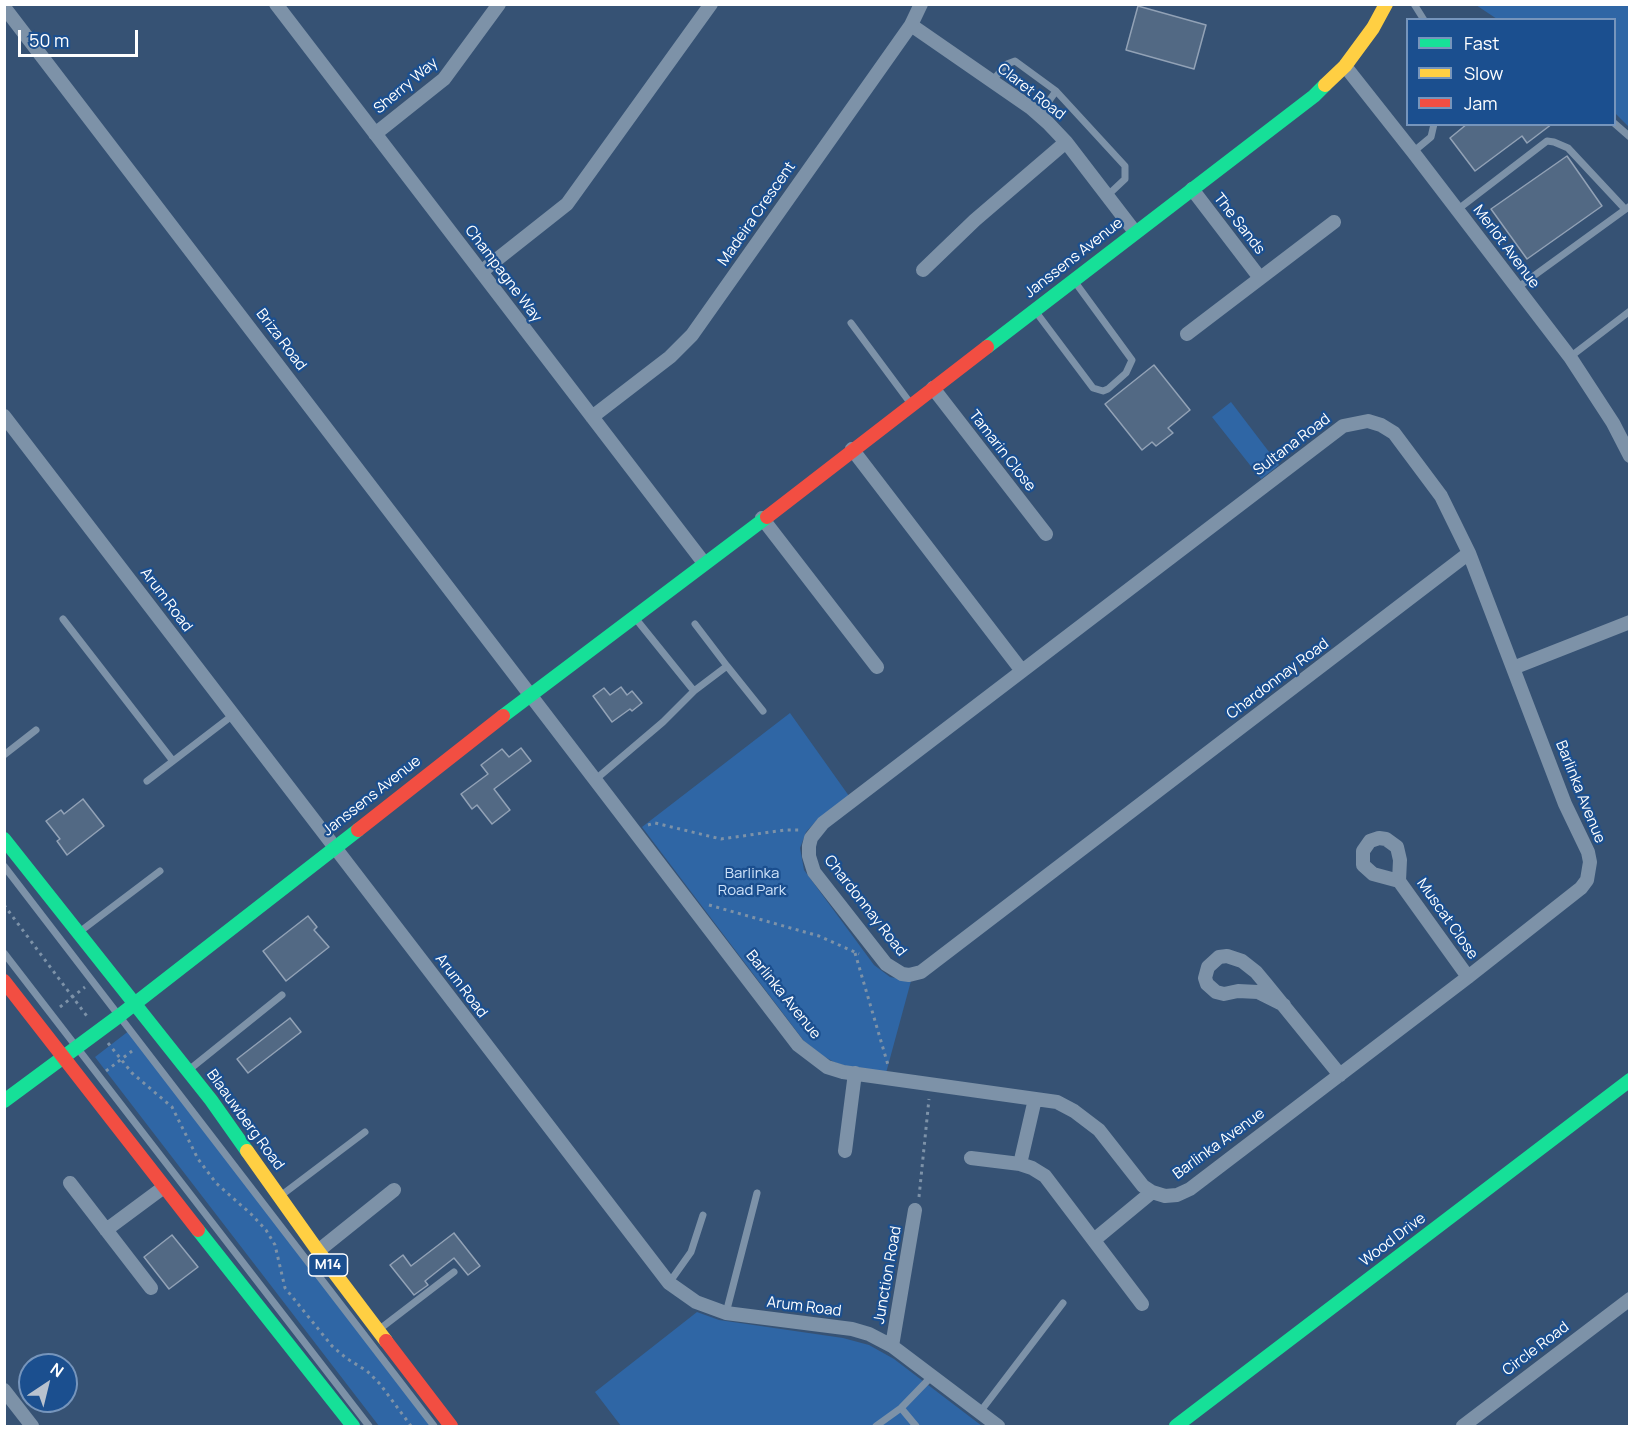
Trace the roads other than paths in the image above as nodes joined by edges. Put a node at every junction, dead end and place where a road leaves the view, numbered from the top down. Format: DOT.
graph roads {
  1 [pos="276,4"];
  2 [pos="499,4"];
  3 [pos="711,4"];
  4 [pos="921,4"];
  5 [pos="1386,4"];
  6 [pos="1414,4"];
  7 [pos="4,7"];
  8 [pos="1423,18"];
  9 [pos="911,25"];
  10 [pos="1345,66"];
  11 [pos="992,81"];
  12 [pos="1056,91"];
  13 [pos="1039,115"];
  14 [pos="1616,125"];
  15 [pos="1434,126"];
  16 [pos="375,134"];
  17 [pos="1629,137"];
  18 [pos="1066,142"];
  19 [pos="1413,152"];
  20 [pos="1192,189"];
  21 [pos="1108,195"];
  22 [pos="1627,207"];
  23 [pos="1457,210"];
  24 [pos="1334,222"];
  25 [pos="1135,232"];
  26 [pos="923,270"];
  27 [pos="481,272"];
  28 [pos="1260,278"];
  29 [pos="1074,280"];
  30 [pos="1517,288"];
  31 [pos="1034,310"];
  32 [pos="1629,311"];
  33 [pos="851,323"];
  34 [pos="1187,334"];
  35 [pos="1570,357"];
  36 [pos="933,388"];
  37 [pos="911,404"];
  38 [pos="4,416"];
  39 [pos="592,417"];
  40 [pos="852,449"];
  41 [pos="1629,456"];
  42 [pos="762,519"];
  43 [pos="1046,534"];
  44 [pos="1469,554"];
  45 [pos="704,563"];
  46 [pos="635,618"];
  47 [pos="63,619"];
  48 [pos="1629,622"];
  49 [pos="695,624"];
  50 [pos="728,666"];
  51 [pos="877,667"];
  52 [pos="1513,668"];
  53 [pos="1022,671"];
  54 [pos="694,691"];
  55 [pos="531,694"];
  56 [pos="763,711"];
  57 [pos="233,715"];
  58 [pos="36,730"];
  59 [pos="4,755"];
  60 [pos="173,761"];
  61 [pos="596,779"];
  62 [pos="147,781"];
  63 [pos="4,838"];
  64 [pos="333,847"];
  65 [pos="4,866"];
  66 [pos="160,871"];
  67 [pos="1399,881"];
  68 [pos="80,931"];
  69 [pos="4,953"];
  70 [pos="1468,977"];
  71 [pos="4,981"];
  72 [pos="282,995"];
  73 [pos="136,1003"];
  74 [pos="1284,1005"];
  75 [pos="119,1016"];
  76 [pos="77,1046"];
  77 [pos="62,1057"];
  78 [pos="188,1070"];
  79 [pos="855,1073"];
  80 [pos="1340,1075"];
  81 [pos="1629,1080"];
  82 [pos="1035,1099"];
  83 [pos="4,1101"];
  84 [pos="365,1132"];
  85 [pos="845,1151"];
  86 [pos="971,1158"];
  87 [pos="1020,1164"];
  88 [pos="70,1183"];
  89 [pos="164,1187"];
  90 [pos="394,1190"];
  91 [pos="1152,1192"];
  92 [pos="757,1193"];
  93 [pos="279,1197"];
  94 [pos="915,1210"];
  95 [pos="703,1215"];
  96 [pos="106,1230"];
  97 [pos="1094,1240"];
  98 [pos="318,1251"];
  99 [pos="454,1272"];
  100 [pos="669,1283"];
  101 [pos="151,1288"];
  102 [pos="1629,1299"];
  103 [pos="1063,1303"];
  104 [pos="1142,1304"];
  105 [pos="726,1313"];
  106 [pos="377,1331"];
  107 [pos="892,1346"];
  108 [pos="932,1376"];
  109 [pos="4,1390"];
  110 [pos="901,1408"];
  111 [pos="980,1412"];
  112 [pos="33,1426"];
  113 [pos="353,1426"];
  114 [pos="369,1426"];
  115 [pos="434,1426"];
  116 [pos="451,1426"];
  117 [pos="876,1426"];
  118 [pos="916,1426"];
  119 [pos="998,1426"];
  120 [pos="1176,1426"];
  121 [pos="1463,1426"];
  1 -- 16 [label="street, Champagne Way"];
  2 -- 16 [label="street, Sherry Way"];
  3 -- 27 [label="street"];
  4 -- 9 [label="street, Madeira Crescent"];
  5 -- 10 [label="street, Janssens Avenue"];
  6 -- 8 [label="lane"];
  7 -- 55 [label="street, Briza Road"];
  9 -- 11 [label="street, Claret Road"];
  9 -- 39 [label="street, Madeira Crescent"];
  10 -- 19 [label="street, Merlot Avenue"];
  10 -- 20 [label="street, Janssens Avenue"];
  11 -- 12 [label="lane"];
  11 -- 13 [label="street, Claret Road"];
  12 -- 13 [label="lane"];
  12 -- 21 [label="lane"];
  13 -- 18 [label="street, Claret Road"];
  14 -- 17 [label="lane"];
  15 -- 19 [label="lane"];
  16 -- 27 [label="street, Champagne Way"];
  18 -- 21 [label="street, Claret Road"];
  18 -- 26 [label="street"];
  19 -- 23 [label="street, Merlot Avenue"];
  20 -- 25 [label="street, Janssens Avenue"];
  20 -- 28 [label="street, The Sands"];
  21 -- 25 [label="street, Claret Road"];
  22 -- 23 [label="lane"];
  22 -- 30 [label="lane"];
  23 -- 30 [label="street, Merlot Avenue"];
  24 -- 28 [label="street"];
  25 -- 29 [label="street, Janssens Avenue"];
  27 -- 39 [label="street, Champagne Way"];
  28 -- 34 [label="street"];
  29 -- 31 [label="street, Janssens Avenue"];
  29 -- 31 [label="lane"];
  30 -- 35 [label="street, Merlot Avenue"];
  31 -- 36 [label="street, Janssens Avenue"];
  32 -- 35 [label="lane"];
  33 -- 37 [label="lane"];
  35 -- 41 [label="street, Merlot Avenue"];
  36 -- 37 [label="street, Janssens Avenue"];
  36 -- 43 [label="street, Tamarin Close"];
  37 -- 40 [label="street, Janssens Avenue"];
  38 -- 57 [label="street, Arum Road"];
  39 -- 45 [label="street, Champagne Way"];
  40 -- 42 [label="street, Janssens Avenue"];
  40 -- 53 [label="street"];
  42 -- 45 [label="street, Janssens Avenue"];
  42 -- 51 [label="street"];
  44 -- 52 [label="street, Sultana Road"];
  44 -- 53 [label="street, Sultana Road"];
  44 -- 53 [label="street, Chardonnay Road"];
  45 -- 46 [label="street, Janssens Avenue"];
  46 -- 54 [label="lane"];
  46 -- 55 [label="street, Janssens Avenue"];
  47 -- 60 [label="lane"];
  48 -- 52 [label="street"];
  49 -- 50 [label="lane"];
  50 -- 54 [label="lane"];
  50 -- 56 [label="lane"];
  52 -- 70 [label="street, Barlinka Avenue"];
  54 -- 61 [label="lane"];
  55 -- 61 [label="street, Barlinka Avenue"];
  55 -- 64 [label="street, Janssens Avenue"];
  57 -- 60 [label="lane"];
  57 -- 64 [label="street, Arum Road"];
  58 -- 59 [label="lane"];
  60 -- 62 [label="lane"];
  61 -- 79 [label="street, Barlinka Avenue"];
  63 -- 68 [label="street, Blaauwberg Road / M14"];
  64 -- 73 [label="street, Janssens Avenue"];
  64 -- 100 [label="street, Arum Road"];
  65 -- 75 [label="lane"];
  66 -- 68 [label="lane"];
  67 -- 70 [label="street, Muscat Close"];
  68 -- 73 [label="street, Blaauwberg Road / M14"];
  69 -- 76 [label="lane"];
  70 -- 80 [label="street, Barlinka Avenue"];
  71 -- 77 [label="street"];
  72 -- 78 [label="lane"];
  73 -- 75 [label="street, Janssens Avenue"];
  73 -- 78 [label="street, Blaauwberg Road / M14"];
  74 -- 74 [label="street"];
  74 -- 80 [label="street"];
  75 -- 76 [label="street, Janssens Avenue"];
  75 -- 115 [label="lane"];
  76 -- 77 [label="street, Janssens Avenue"];
  76 -- 114 [label="lane"];
  77 -- 83 [label="street, Janssens Avenue"];
  77 -- 89 [label="street"];
  78 -- 93 [label="street, Blaauwberg Road / M14"];
  79 -- 82 [label="street, Barlinka Avenue"];
  79 -- 85 [label="street"];
  80 -- 91 [label="street, Barlinka Avenue"];
  81 -- 120 [label="street, Wood Drive"];
  82 -- 87 [label="street"];
  82 -- 91 [label="street, Barlinka Avenue"];
  84 -- 93 [label="lane"];
  86 -- 87 [label="street"];
  87 -- 97 [label="street"];
  88 -- 96 [label="street"];
  89 -- 96 [label="street"];
  89 -- 113 [label="street"];
  90 -- 98 [label="street"];
  91 -- 97 [label="street"];
  92 -- 105 [label="lane"];
  93 -- 98 [label="street, Blaauwberg Road / M14"];
  94 -- 107 [label="street, Junction Road"];
  95 -- 100 [label="lane"];
  96 -- 101 [label="street"];
  97 -- 104 [label="street"];
  98 -- 106 [label="street, Blaauwberg Road / M14"];
  99 -- 106 [label="lane"];
  100 -- 105 [label="street, Arum Road"];
  102 -- 121 [label="street, Circle Road"];
  103 -- 111 [label="lane"];
  105 -- 107 [label="street, Arum Road"];
  106 -- 116 [label="street, Blaauwberg Road / M14"];
  107 -- 108 [label="street, Arum Road"];
  108 -- 110 [label="lane"];
  108 -- 111 [label="street, Arum Road"];
  109 -- 112 [label="street"];
  110 -- 117 [label="lane"];
  110 -- 118 [label="lane"];
  111 -- 119 [label="street, Arum Road"];
}
